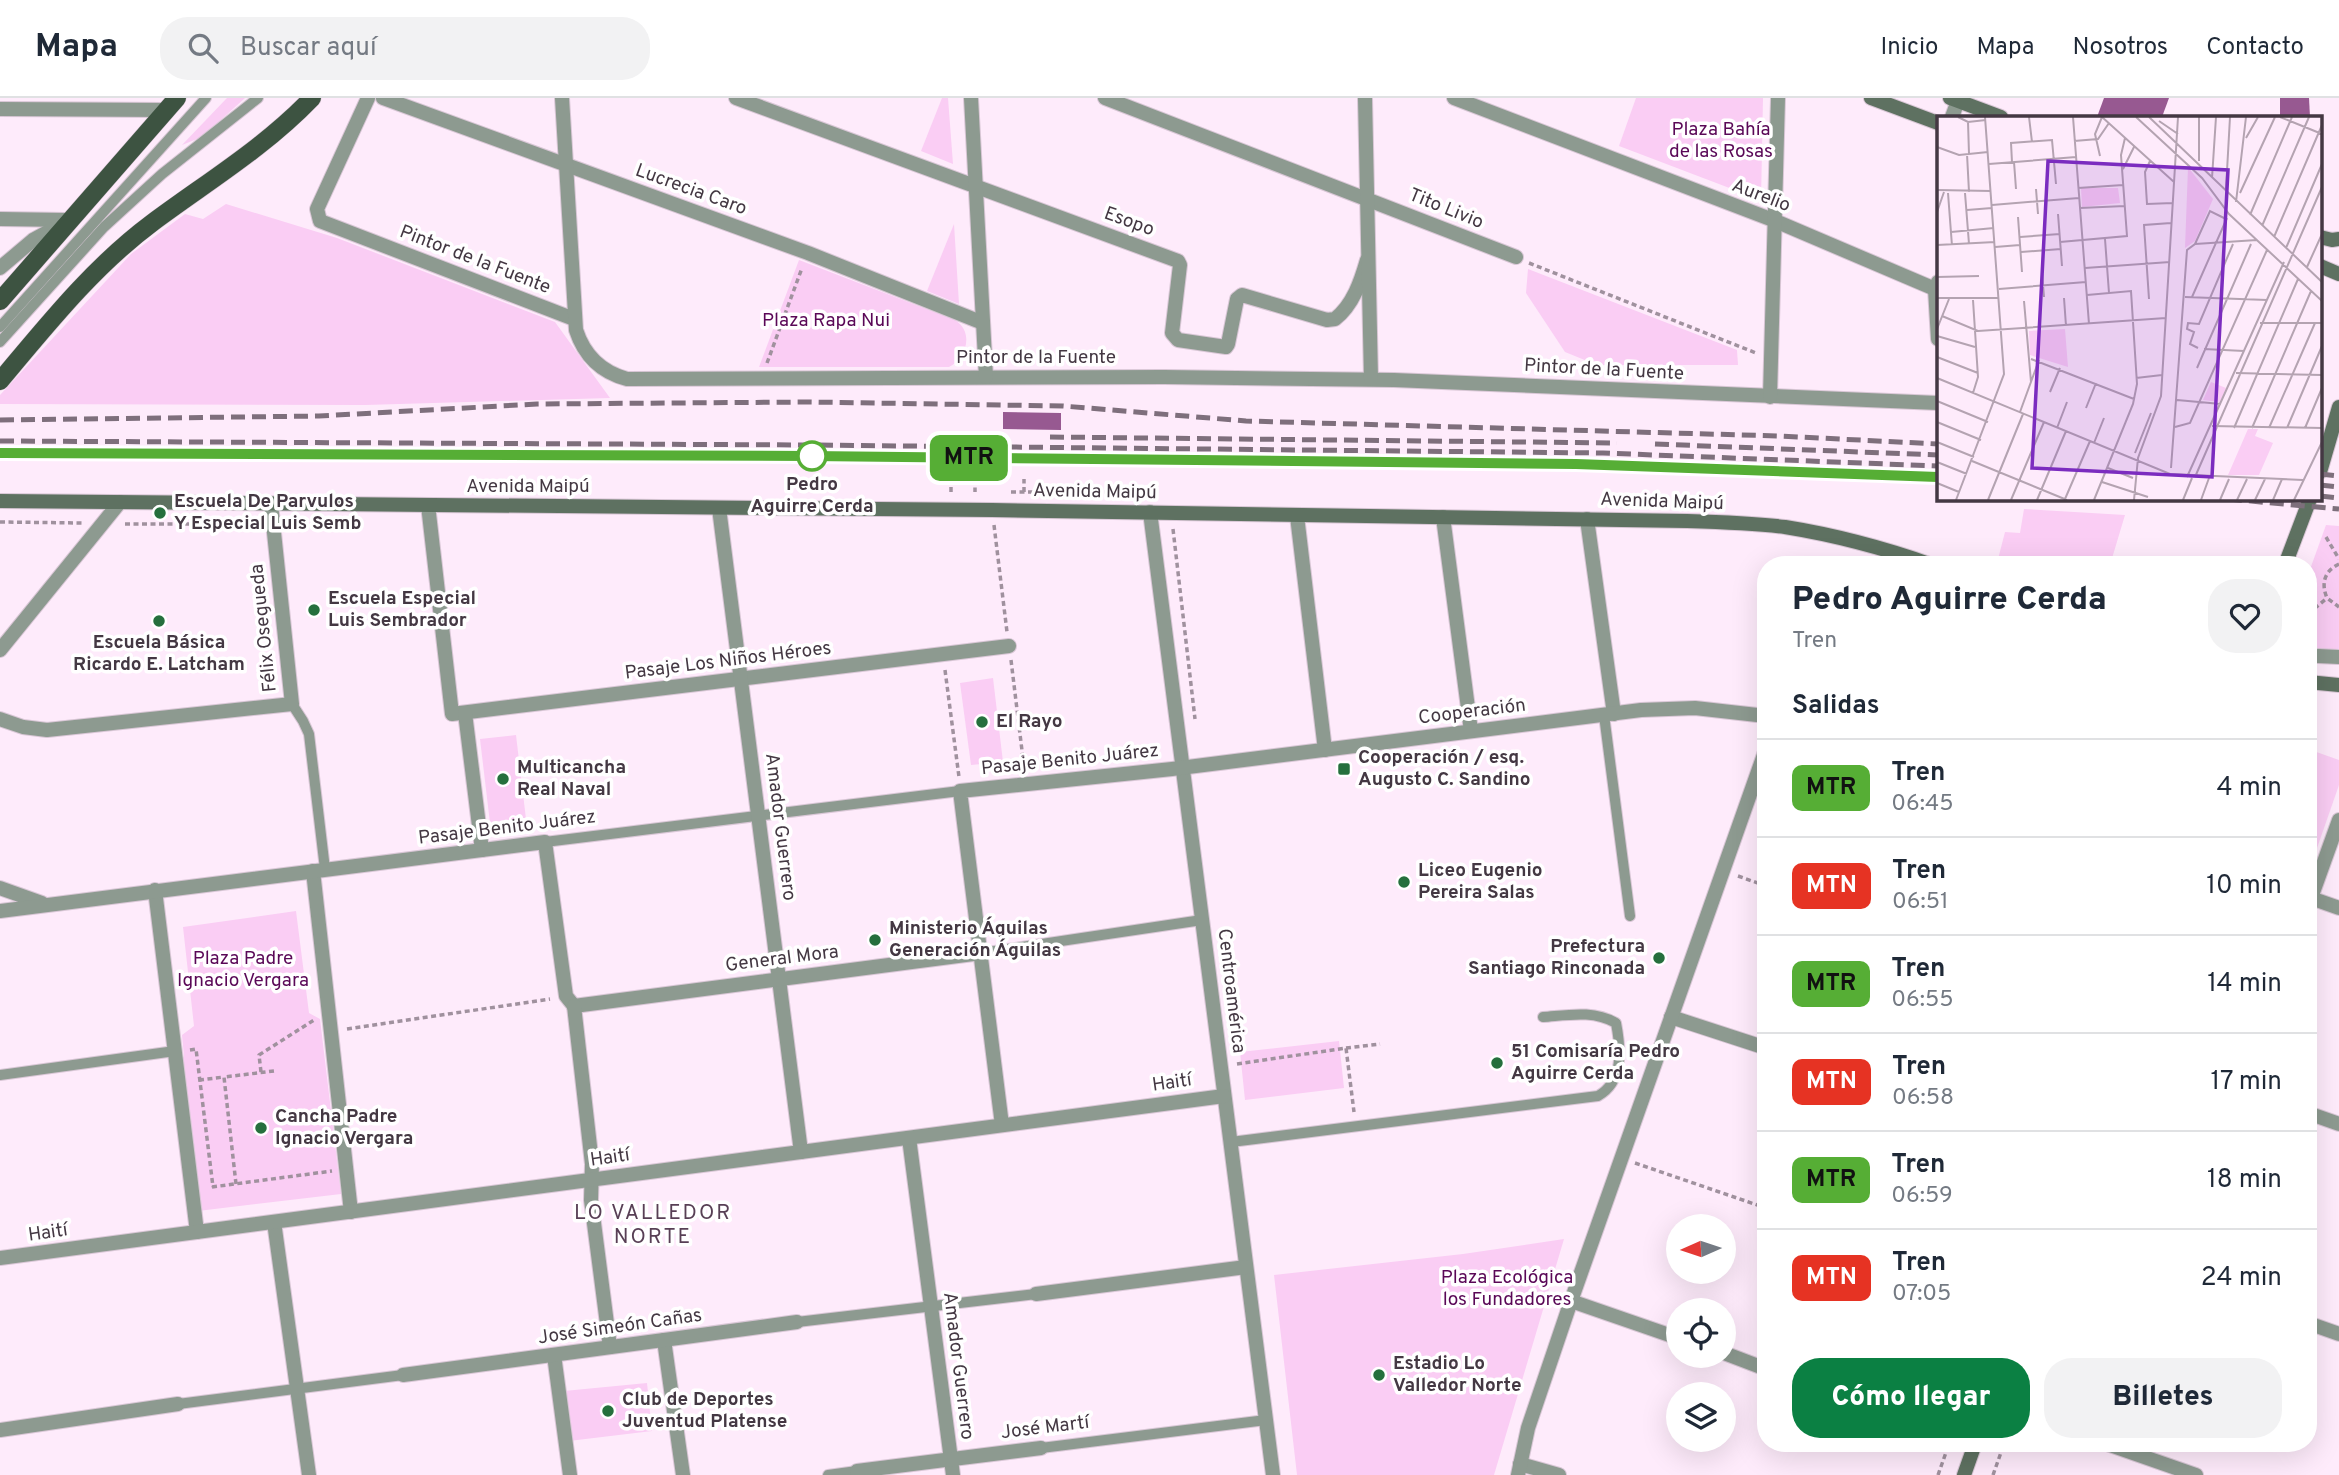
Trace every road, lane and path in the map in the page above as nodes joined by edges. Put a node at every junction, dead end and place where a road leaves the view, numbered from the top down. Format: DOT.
graph roads {
  1 [pos="206,98"];
  2 [pos="258,98"];
  3 [pos="312,98"];
  4 [pos="368,98"];
  5 [pos="383,98"];
  6 [pos="562,98"];
  7 [pos="736,98"];
  8 [pos="971,98"];
  9 [pos="1105,98"];
  10 [pos="1365,98"];
  11 [pos="1454,98"];
  12 [pos="1778,98"];
  13 [pos="1871,98"];
  14 [pos="1956,99"];
  15 [pos="172,104"];
  16 [pos="0,108"];
  17 [pos="1998,116"];
  18 [pos="1937,123"];
  19 [pos="566,165"];
  20 [pos="976,186"];
  21 [pos="1367,198"];
  22 [pos="0,219"];
  23 [pos="71,220"];
  24 [pos="1773,220"];
  25 [pos="808,253"];
  26 [pos="1516,257"];
  27 [pos="1367,260"];
  28 [pos="2322,267"];
  29 [pos="0,268"];
  30 [pos="2339,274"];
  31 [pos="1937,286"];
  32 [pos="0,301"];
  33 [pos="575,319"];
  34 [pos="983,323"];
  35 [pos="0,327"];
  36 [pos="0,342"];
  37 [pos="1771,359"];
  38 [pos="986,377"];
  39 [pos="761,379"];
  40 [pos="1371,379"];
  41 [pos="0,381"];
  42 [pos="1770,397"];
  43 [pos="1937,403"];
  44 [pos="2339,407"];
  45 [pos="2322,465"];
  46 [pos="967,474"];
  47 [pos="975,479"];
  48 [pos="1024,479"];
  49 [pos="951,492"];
  50 [pos="975,492"];
  51 [pos="2310,500"];
  52 [pos="0,501"];
  53 [pos="120,502"];
  54 [pos="271,504"];
  55 [pos="428,505"];
  56 [pos="719,508"];
  57 [pos="992,510"];
  58 [pos="1129,512"];
  59 [pos="1150,512"];
  60 [pos="1297,516"];
  61 [pos="1443,517"];
  62 [pos="1587,519"];
  63 [pos="0,522"];
  64 [pos="103,524"];
  65 [pos="273,524"];
  66 [pos="2326,537"];
  67 [pos="1904,556"];
  68 [pos="2288,556"];
  69 [pos="2339,559"];
  70 [pos="2339,564"];
  71 [pos="2327,598"];
  72 [pos="2317,606"];
  73 [pos="2339,607"];
  74 [pos="1009,646"];
  75 [pos="0,650"];
  76 [pos="943,654"];
  77 [pos="2318,656"];
  78 [pos="2339,657"];
  79 [pos="742,678"];
  80 [pos="2317,683"];
  81 [pos="2339,685"];
  82 [pos="292,704"];
  83 [pos="459,714"];
  84 [pos="1609,714"];
  85 [pos="1757,715"];
  86 [pos="0,719"];
  87 [pos="1471,731"];
  88 [pos="1325,750"];
  89 [pos="1183,768"];
  90 [pos="1757,775"];
  91 [pos="1026,783"];
  92 [pos="960,791"];
  93 [pos="759,816"];
  94 [pos="2339,820"];
  95 [pos="545,842"];
  96 [pos="482,850"];
  97 [pos="319,870"];
  98 [pos="1723,871"];
  99 [pos="2317,876"];
  100 [pos="1757,883"];
  101 [pos="0,888"];
  102 [pos="155,890"];
  103 [pos="2317,900"];
  104 [pos="43,904"];
  105 [pos="2339,908"];
  106 [pos="0,911"];
  107 [pos="1630,916"];
  108 [pos="1202,920"];
  109 [pos="981,953"];
  110 [pos="780,979"];
  111 [pos="570,1001"];
  112 [pos="1543,1017"];
  113 [pos="1671,1017"];
  114 [pos="331,1025"];
  115 [pos="1381,1044"];
  116 [pos="1757,1045"];
  117 [pos="1346,1048"];
  118 [pos="175,1052"];
  119 [pos="1221,1066"];
  120 [pos="274,1071"];
  121 [pos="261,1072"];
  122 [pos="0,1075"];
  123 [pos="224,1077"];
  124 [pos="199,1080"];
  125 [pos="1224,1096"];
  126 [pos="2317,1116"];
  127 [pos="2339,1124"];
  128 [pos="1002,1125"];
  129 [pos="1356,1126"];
  130 [pos="909,1138"];
  131 [pos="1231,1142"];
  132 [pos="801,1152"];
  133 [pos="1621,1159"];
  134 [pos="346,1169"];
  135 [pos="592,1180"];
  136 [pos="236,1184"];
  137 [pos="212,1187"];
  138 [pos="192,1190"];
  139 [pos="1757,1205"];
  140 [pos="351,1212"];
  141 [pos="274,1222"];
  142 [pos="197,1232"];
  143 [pos="0,1258"];
  144 [pos="1246,1267"];
  145 [pos="1036,1294"];
  146 [pos="1571,1301"];
  147 [pos="931,1307"];
  148 [pos="797,1322"];
  149 [pos="2317,1326"];
  150 [pos="1666,1334"];
  151 [pos="2339,1334"];
  152 [pos="664,1340"];
  153 [pos="610,1348"];
  154 [pos="554,1355"];
  155 [pos="1736,1357"];
  156 [pos="1757,1365"];
  157 [pos="403,1375"];
  158 [pos="297,1389"];
  159 [pos="178,1404"];
  160 [pos="1266,1420"];
  161 [pos="0,1430"];
  162 [pos="1041,1448"];
  163 [pos="1946,1452"];
  164 [pos="1972,1452"];
  165 [pos="2001,1452"];
  166 [pos="2130,1452"];
  167 [pos="951,1460"];
  168 [pos="1519,1469"];
  169 [pos="857,1471"];
  170 [pos="309,1475"];
  171 [pos="570,1475"];
  172 [pos="683,1475"];
  173 [pos="828,1475"];
  174 [pos="953,1475"];
  175 [pos="1273,1475"];
  176 [pos="1559,1475"];
  177 [pos="1938,1475"];
  178 [pos="1964,1475"];
  179 [pos="1993,1475"];
  180 [pos="2196,1475"];
  1 -- 35 [label="lane"];
  2 -- 36 [label="lane"];
  3 -- 41 [label="main road"];
  4 -- 33 [label="street, Pintor de la Fuente"];
  5 -- 19 [label="street, Lucrecia Caro"];
  6 -- 19 [label="street"];
  7 -- 20 [label="street, Esopo"];
  8 -- 20 [label="street"];
  9 -- 21 [label="street, Tito Livio"];
  10 -- 21 [label="street"];
  11 -- 24 [label="street, Aurelio"];
  12 -- 24 [label="street"];
  13 -- 18 [label="main road"];
  14 -- 17 [label="main road"];
  15 -- 16 [label="street"];
  15 -- 23 [label="main road"];
  19 -- 25 [label="street, Lucrecia Caro"];
  19 -- 33 [label="street"];
  20 -- 27 [label="street, Esopo"];
  20 -- 34 [label="street"];
  21 -- 26 [label="street, Tito Livio"];
  21 -- 27 [label="street"];
  22 -- 23 [label="street"];
  23 -- 29 [label="street"];
  23 -- 32 [label="main road"];
  24 -- 31 [label="street, Aurelio"];
  24 -- 37 [label="street"];
  25 -- 34 [label="street, Lucrecia Caro"];
  25 -- 39 [label="path"];
  26 -- 37 [label="path"];
  27 -- 40 [label="street"];
  28 -- 30 [label="main road"];
  33 -- 39 [label="street, Pintor de la Fuente"];
  34 -- 38 [label="street"];
  37 -- 42 [label="street"];
  38 -- 39 [label="street, Pintor de la Fuente"];
  38 -- 40 [label="street, Pintor de la Fuente"];
  40 -- 42 [label="street, Pintor de la Fuente"];
  42 -- 43 [label="street, Pintor de la Fuente"];
  44 -- 45 [label="main road"];
  46 -- 49 [label="path"];
  47 -- 50 [label="path"];
  48 -- 58 [label="path"];
  51 -- 68 [label="main road"];
  52 -- 53 [label="main road, Avenida Maipú"];
  53 -- 54 [label="main road, Avenida Maipú"];
  53 -- 64 [label="street"];
  54 -- 55 [label="main road, Avenida Maipú"];
  54 -- 65 [label="street, Félix Osegueda"];
  55 -- 56 [label="main road, Avenida Maipú"];
  55 -- 83 [label="street"];
  56 -- 57 [label="main road, Avenida Maipú"];
  56 -- 79 [label="street, Amador Guerrero"];
  57 -- 58 [label="main road, Avenida Maipú"];
  57 -- 74 [label="path"];
  58 -- 59 [label="main road, Avenida Maipú"];
  59 -- 60 [label="main road, Avenida Maipú"];
  59 -- 89 [label="street, Centroamérica"];
  60 -- 61 [label="main road, Avenida Maipú"];
  60 -- 88 [label="street"];
  61 -- 62 [label="main road, Avenida Maipú"];
  61 -- 87 [label="street"];
  62 -- 67 [label="main road, Avenida Maipú"];
  62 -- 84 [label="street"];
  63 -- 64 [label="path"];
  64 -- 65 [label="path"];
  64 -- 75 [label="street"];
  65 -- 82 [label="street, Félix Osegueda"];
  66 -- 69 [label="path"];
  70 -- 71 [label="path"];
  71 -- 72 [label="path"];
  71 -- 73 [label="path"];
  74 -- 76 [label="street, Pasaje Los Niños Héroes"];
  74 -- 91 [label="path"];
  76 -- 79 [label="street, Pasaje Los Niños Héroes"];
  76 -- 92 [label="path"];
  77 -- 78 [label="street"];
  79 -- 83 [label="street, Pasaje Los Niños Héroes"];
  79 -- 93 [label="street, Amador Guerrero"];
  80 -- 81 [label="main road"];
  82 -- 86 [label="street"];
  82 -- 97 [label="lane, Félix Osegueda"];
  83 -- 96 [label="street"];
  84 -- 85 [label="street, Cooperación"];
  84 -- 87 [label="street, Cooperación"];
  84 -- 107 [label="lane"];
  87 -- 88 [label="street, Cooperación"];
  88 -- 89 [label="street, Cooperación"];
  89 -- 91 [label="street, Pasaje Benito Juárez"];
  89 -- 108 [label="street, Centroamérica"];
  90 -- 98 [label="street"];
  91 -- 92 [label="street, Pasaje Benito Juárez"];
  92 -- 93 [label="lane, Pasaje Benito Juárez"];
  92 -- 109 [label="street"];
  93 -- 95 [label="lane, Pasaje Benito Juárez"];
  93 -- 110 [label="street, Amador Guerrero"];
  94 -- 99 [label="street"];
  95 -- 96 [label="street, Pasaje Benito Juárez"];
  95 -- 111 [label="street"];
  96 -- 97 [label="street, Pasaje Benito Juárez"];
  97 -- 102 [label="street, Pasaje Benito Juárez"];
  97 -- 114 [label="street, Félix Osegueda"];
  98 -- 100 [label="path"];
  98 -- 113 [label="street"];
  101 -- 104 [label="street, Pasaje Benito Juárez"];
  102 -- 104 [label="street, Pasaje Benito Juárez"];
  102 -- 118 [label="street"];
  103 -- 105 [label="street"];
  104 -- 106 [label="street, Pasaje Benito Juárez"];
  108 -- 109 [label="lane, General Mora"];
  108 -- 119 [label="street, Centroamérica"];
  109 -- 110 [label="street, General Mora"];
  109 -- 128 [label="street"];
  110 -- 111 [label="street, General Mora"];
  110 -- 132 [label="street, Amador Guerrero"];
  111 -- 114 [label="path"];
  111 -- 135 [label="street"];
  112 -- 129 [label="lane"];
  113 -- 116 [label="street"];
  113 -- 133 [label="street"];
  114 -- 121 [label="path"];
  114 -- 134 [label="street, Félix Osegueda"];
  115 -- 117 [label="path"];
  117 -- 119 [label="path"];
  117 -- 129 [label="path"];
  118 -- 122 [label="lane"];
  118 -- 124 [label="path"];
  118 -- 138 [label="street"];
  119 -- 125 [label="street, Centroamérica"];
  120 -- 121 [label="path"];
  121 -- 123 [label="path"];
  123 -- 124 [label="path"];
  123 -- 136 [label="path"];
  124 -- 137 [label="path"];
  125 -- 128 [label="street, Haití"];
  125 -- 131 [label="street, Centroamérica"];
  126 -- 127 [label="street"];
  128 -- 130 [label="street, Haití"];
  129 -- 131 [label="lane"];
  130 -- 132 [label="street, Haití"];
  130 -- 147 [label="street, Amador Guerrero"];
  131 -- 144 [label="street, Centroamérica"];
  132 -- 135 [label="street, Haití"];
  133 -- 139 [label="path"];
  133 -- 146 [label="street"];
  134 -- 136 [label="path"];
  134 -- 140 [label="street, Félix Osegueda"];
  135 -- 140 [label="street, Haití"];
  135 -- 153 [label="street"];
  136 -- 137 [label="path"];
  137 -- 138 [label="path"];
  138 -- 142 [label="street"];
  140 -- 141 [label="street, Haití"];
  141 -- 142 [label="street, Haití"];
  141 -- 158 [label="street"];
  142 -- 143 [label="street, Haití"];
  144 -- 145 [label="street, José Simeón Cañas"];
  144 -- 160 [label="street, Centroamérica"];
  145 -- 147 [label="lane, José Simeón Cañas"];
  146 -- 150 [label="street"];
  146 -- 168 [label="street"];
  147 -- 148 [label="lane, José Simeón Cañas"];
  147 -- 167 [label="street, Amador Guerrero"];
  148 -- 152 [label="street, José Simeón Cañas"];
  149 -- 151 [label="street"];
  152 -- 153 [label="street, José Simeón Cañas"];
  152 -- 172 [label="street"];
  153 -- 154 [label="street, José Simeón Cañas"];
  154 -- 157 [label="street, José Simeón Cañas"];
  154 -- 171 [label="street"];
  155 -- 156 [label="street"];
  157 -- 158 [label="lane, José Simeón Cañas"];
  158 -- 159 [label="lane, José Simeón Cañas"];
  158 -- 170 [label="street"];
  159 -- 161 [label="street, José Simeón Cañas"];
  160 -- 162 [label="lane, José Martí"];
  160 -- 175 [label="street, Centroamérica"];
  162 -- 167 [label="street, José Martí"];
  163 -- 177 [label="path"];
  164 -- 178 [label="main road"];
  165 -- 179 [label="path"];
  166 -- 180 [label="street"];
  167 -- 169 [label="street, José Martí"];
  167 -- 174 [label="street, Amador Guerrero"];
  168 -- 176 [label="street"];
  169 -- 173 [label="lane, José Martí"];
}
